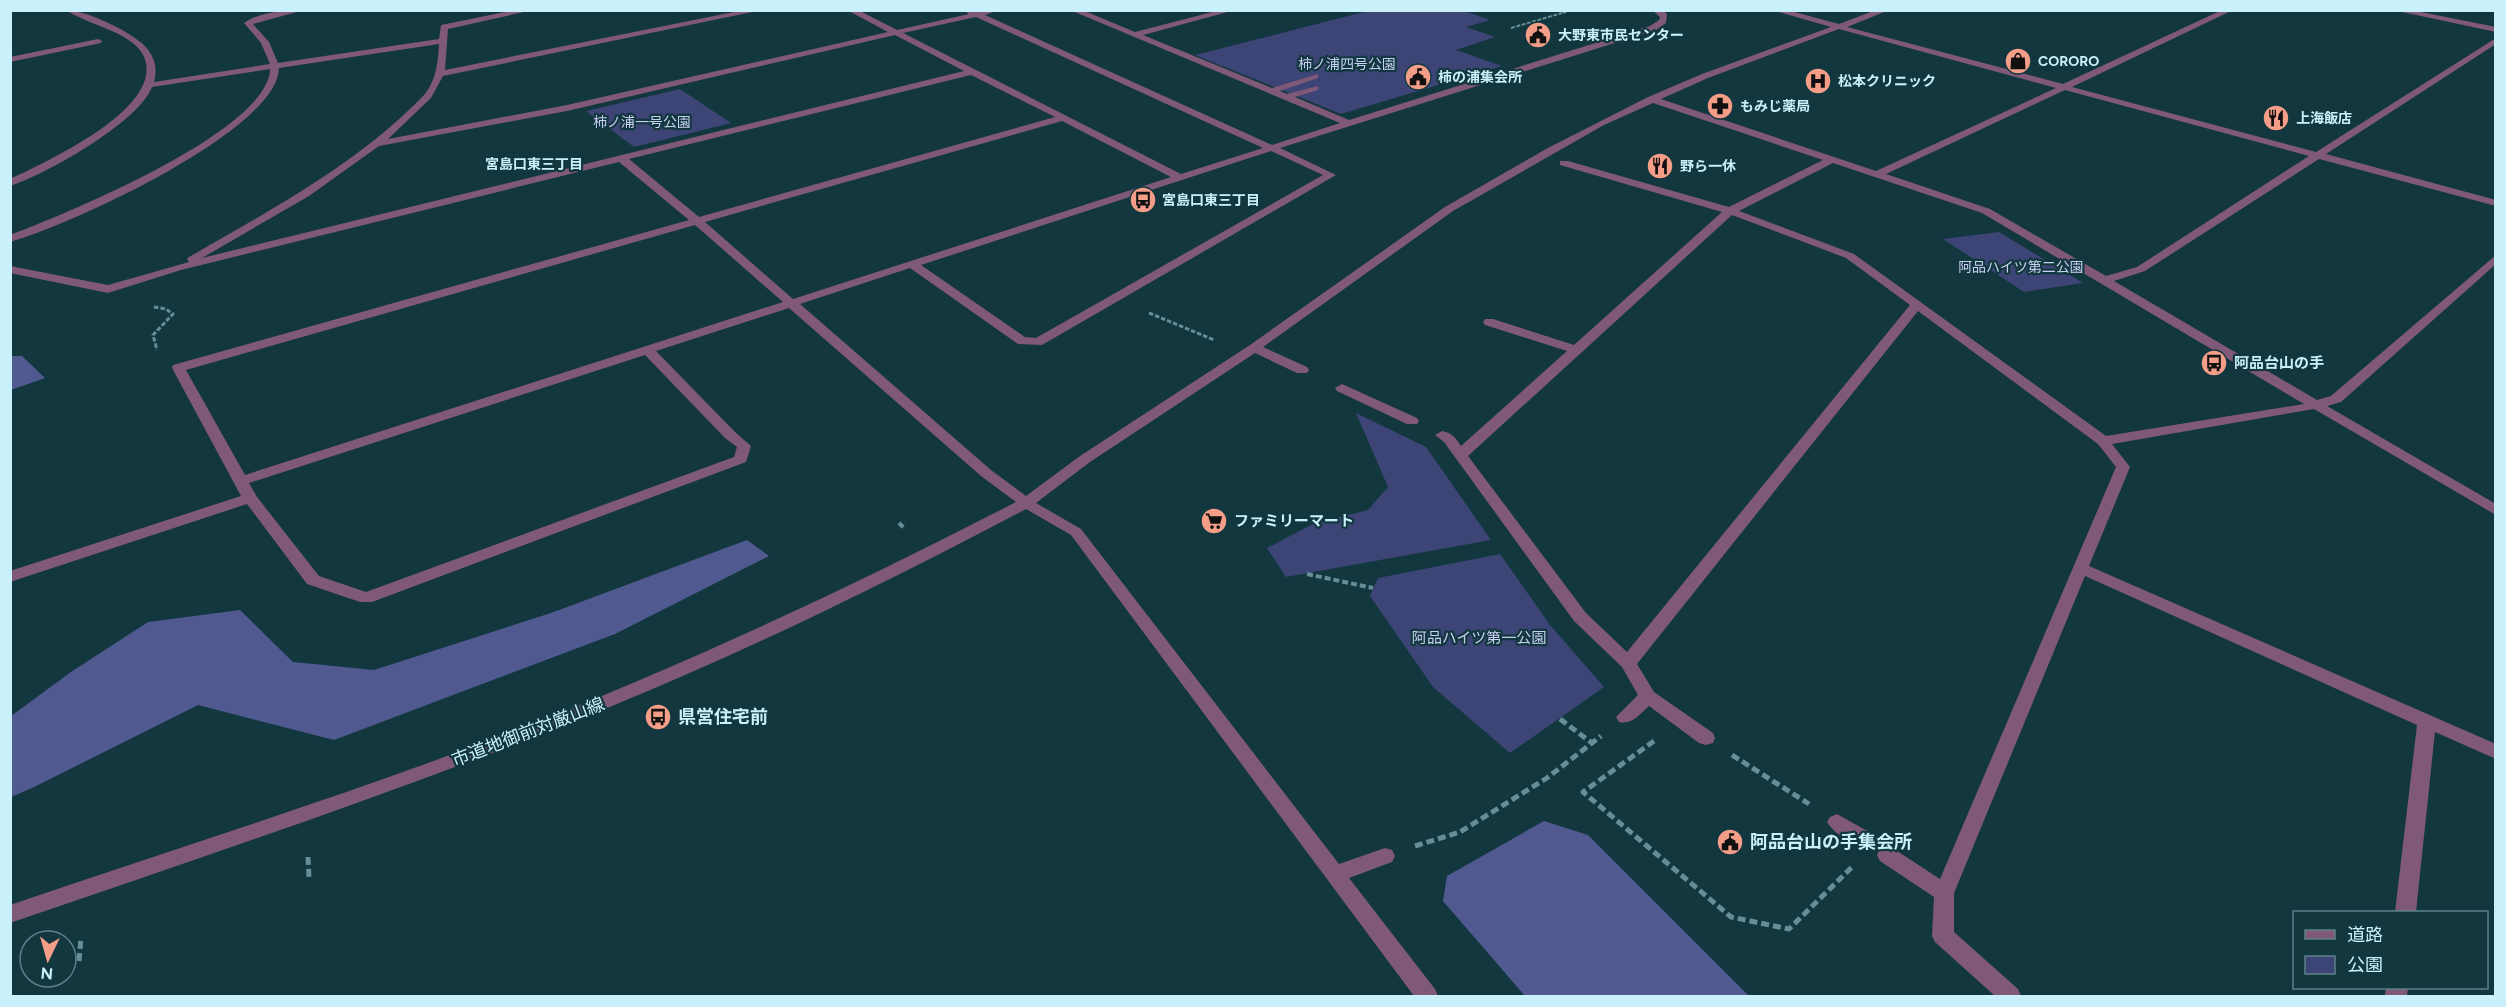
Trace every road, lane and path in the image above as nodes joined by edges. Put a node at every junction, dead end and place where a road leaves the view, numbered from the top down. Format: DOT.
graph roads {
  1 [pos="70,10"];
  2 [pos="300,10"];
  3 [pos="529,10"];
  4 [pos="758,10"];
  5 [pos="851,10"];
  6 [pos="995,10"];
  7 [pos="1074,10"];
  8 [pos="1231,10"];
  9 [pos="1570,10"];
  10 [pos="1656,10"];
  11 [pos="1776,10"];
  12 [pos="1885,10"];
  13 [pos="2229,10"];
  14 [pos="2397,10"];
  15 [pos="972,12"];
  16 [pos="1511,27"];
  17 [pos="1838,27"];
  18 [pos="2496,30"];
  19 [pos="895,33"];
  20 [pos="1134,35"];
  21 [pos="2496,40"];
  22 [pos="98,41"];
  23 [pos="442,41"];
  24 [pos="10,60"];
  25 [pos="274,66"];
  26 [pos="971,72"];
  27 [pos="440,74"];
  28 [pos="1315,76"];
  29 [pos="150,85"];
  30 [pos="2065,87"];
  31 [pos="1315,88"];
  32 [pos="1272,91"];
  33 [pos="1287,97"];
  34 [pos="1651,99"];
  35 [pos="1063,118"];
  36 [pos="1349,123"];
  37 [pos="375,144"];
  38 [pos="1272,149"];
  39 [pos="2317,155"];
  40 [pos="622,159"];
  41 [pos="1833,159"];
  42 [pos="1564,163"];
  43 [pos="1878,174"];
  44 [pos="1181,178"];
  45 [pos="10,183"];
  46 [pos="2496,203"];
  47 [pos="1730,212"];
  48 [pos="697,221"];
  49 [pos="10,239"];
  50 [pos="2496,258"];
  51 [pos="913,265"];
  52 [pos="177,268"];
  53 [pos="10,269"];
  54 [pos="2103,281"];
  55 [pos="1114,299"];
  56 [pos="790,304"];
  57 [pos="1917,304"];
  58 [pos="166,309"];
  59 [pos="1489,322"];
  60 [pos="1218,342"];
  61 [pos="1254,348"];
  62 [pos="648,350"];
  63 [pos="1577,350"];
  64 [pos="158,353"];
  65 [pos="1302,370"];
  66 [pos="1342,388"];
  67 [pos="2316,406"];
  68 [pos="1412,421"];
  69 [pos="1442,435"];
  70 [pos="2103,441"];
  71 [pos="1460,455"];
  72 [pos="241,481"];
  73 [pos="250,498"];
  74 [pos="1026,503"];
  75 [pos="2496,511"];
  76 [pos="2080,568"];
  77 [pos="1306,574"];
  78 [pos="10,578"];
  79 [pos="1373,588"];
  80 [pos="1628,663"];
  81 [pos="1648,696"];
  82 [pos="1625,717"];
  83 [pos="1560,718"];
  84 [pos="1681,721"];
  85 [pos="2427,721"];
  86 [pos="1706,738"];
  87 [pos="1592,743"];
  88 [pos="2496,752"];
  89 [pos="1837,822"];
  90 [pos="1863,838"];
  91 [pos="1887,855"];
  92 [pos="1385,856"];
  93 [pos="308,857"];
  94 [pos="1857,864"];
  95 [pos="1336,875"];
  96 [pos="309,878"];
  97 [pos="1944,893"];
  98 [pos="2405,911"];
  99 [pos="10,914"];
  100 [pos="81,938"];
  101 [pos="79,961"];
  102 [pos="1426,996"];
  103 [pos="2010,996"];
  1 -- 29 [label="street"];
  2 -- 25 [label="street"];
  3 -- 23 [label="street"];
  4 -- 27 [label="street"];
  5 -- 19 [label="street"];
  6 -- 15 [label="street"];
  7 -- 20 [label="street"];
  8 -- 20 [label="street"];
  9 -- 16 [label="path"];
  10 -- 36 [label="street"];
  11 -- 17 [label="street"];
  12 -- 17 [label="street, 市道地御前対厳山線"];
  13 -- 30 [label="street"];
  14 -- 18 [label="street"];
  15 -- 19 [label="street"];
  15 -- 38 [label="street"];
  17 -- 30 [label="street"];
  17 -- 34 [label="street, 市道地御前対厳山線"];
  19 -- 26 [label="street"];
  19 -- 37 [label="street"];
  20 -- 32 [label="street"];
  21 -- 39 [label="street"];
  22 -- 24 [label="street"];
  23 -- 25 [label="street"];
  23 -- 27 [label="street"];
  25 -- 29 [label="street"];
  25 -- 49 [label="street"];
  26 -- 35 [label="street"];
  26 -- 40 [label="street"];
  27 -- 37 [label="street"];
  28 -- 32 [label="street"];
  29 -- 45 [label="street"];
  30 -- 39 [label="street"];
  30 -- 43 [label="street"];
  31 -- 33 [label="street"];
  32 -- 33 [label="street"];
  33 -- 36 [label="street"];
  34 -- 41 [label="street"];
  34 -- 61 [label="street, 市道地御前対厳山線"];
  35 -- 44 [label="street"];
  35 -- 48 [label="street"];
  36 -- 38 [label="street"];
  37 -- 52 [label="street"];
  38 -- 44 [label="street"];
  38 -- 55 [label="street"];
  39 -- 46 [label="street"];
  39 -- 54 [label="street"];
  40 -- 48 [label="street"];
  40 -- 52 [label="street"];
  41 -- 43 [label="street"];
  41 -- 47 [label="street"];
  42 -- 47 [label="street"];
  43 -- 54 [label="street"];
  44 -- 51 [label="street"];
  47 -- 57 [label="street"];
  47 -- 63 [label="street"];
  48 -- 56 [label="street"];
  48 -- 72 [label="street"];
  50 -- 67 [label="street"];
  51 -- 55 [label="street"];
  51 -- 56 [label="street"];
  52 -- 53 [label="street"];
  54 -- 67 [label="street"];
  55 -- 60 [label="path"];
  56 -- 62 [label="street"];
  56 -- 74 [label="street"];
  57 -- 70 [label="street"];
  57 -- 80 [label="street"];
  58 -- 64 [label="path"];
  59 -- 63 [label="street"];
  61 -- 65 [label="street"];
  61 -- 74 [label="street, 市道地御前対厳山線"];
  62 -- 72 [label="street"];
  62 -- 73 [label="street"];
  63 -- 71 [label="street"];
  66 -- 68 [label="street"];
  67 -- 70 [label="street"];
  67 -- 75 [label="street"];
  69 -- 71 [label="street"];
  70 -- 76 [label="street"];
  71 -- 80 [label="street"];
  72 -- 73 [label="street"];
  73 -- 78 [label="street"];
  74 -- 95 [label="street"];
  74 -- 99 [label="street, 市道地御前対厳山線"];
  76 -- 85 [label="street"];
  76 -- 97 [label="street"];
  77 -- 79 [label="path"];
  80 -- 81 [label="street"];
  81 -- 82 [label="street"];
  81 -- 84 [label="street"];
  82 -- 87 [label="path"];
  83 -- 87 [label="path"];
  84 -- 86 [label="street"];
  84 -- 94 [label="path"];
  85 -- 88 [label="street"];
  85 -- 98 [label="street"];
  86 -- 89 [label="path"];
  87 -- 92 [label="path"];
  89 -- 90 [label="street"];
  91 -- 97 [label="street"];
  92 -- 95 [label="street"];
  93 -- 96 [label="path"];
  95 -- 102 [label="street"];
  97 -- 103 [label="street"];
  100 -- 101 [label="path"];
}
